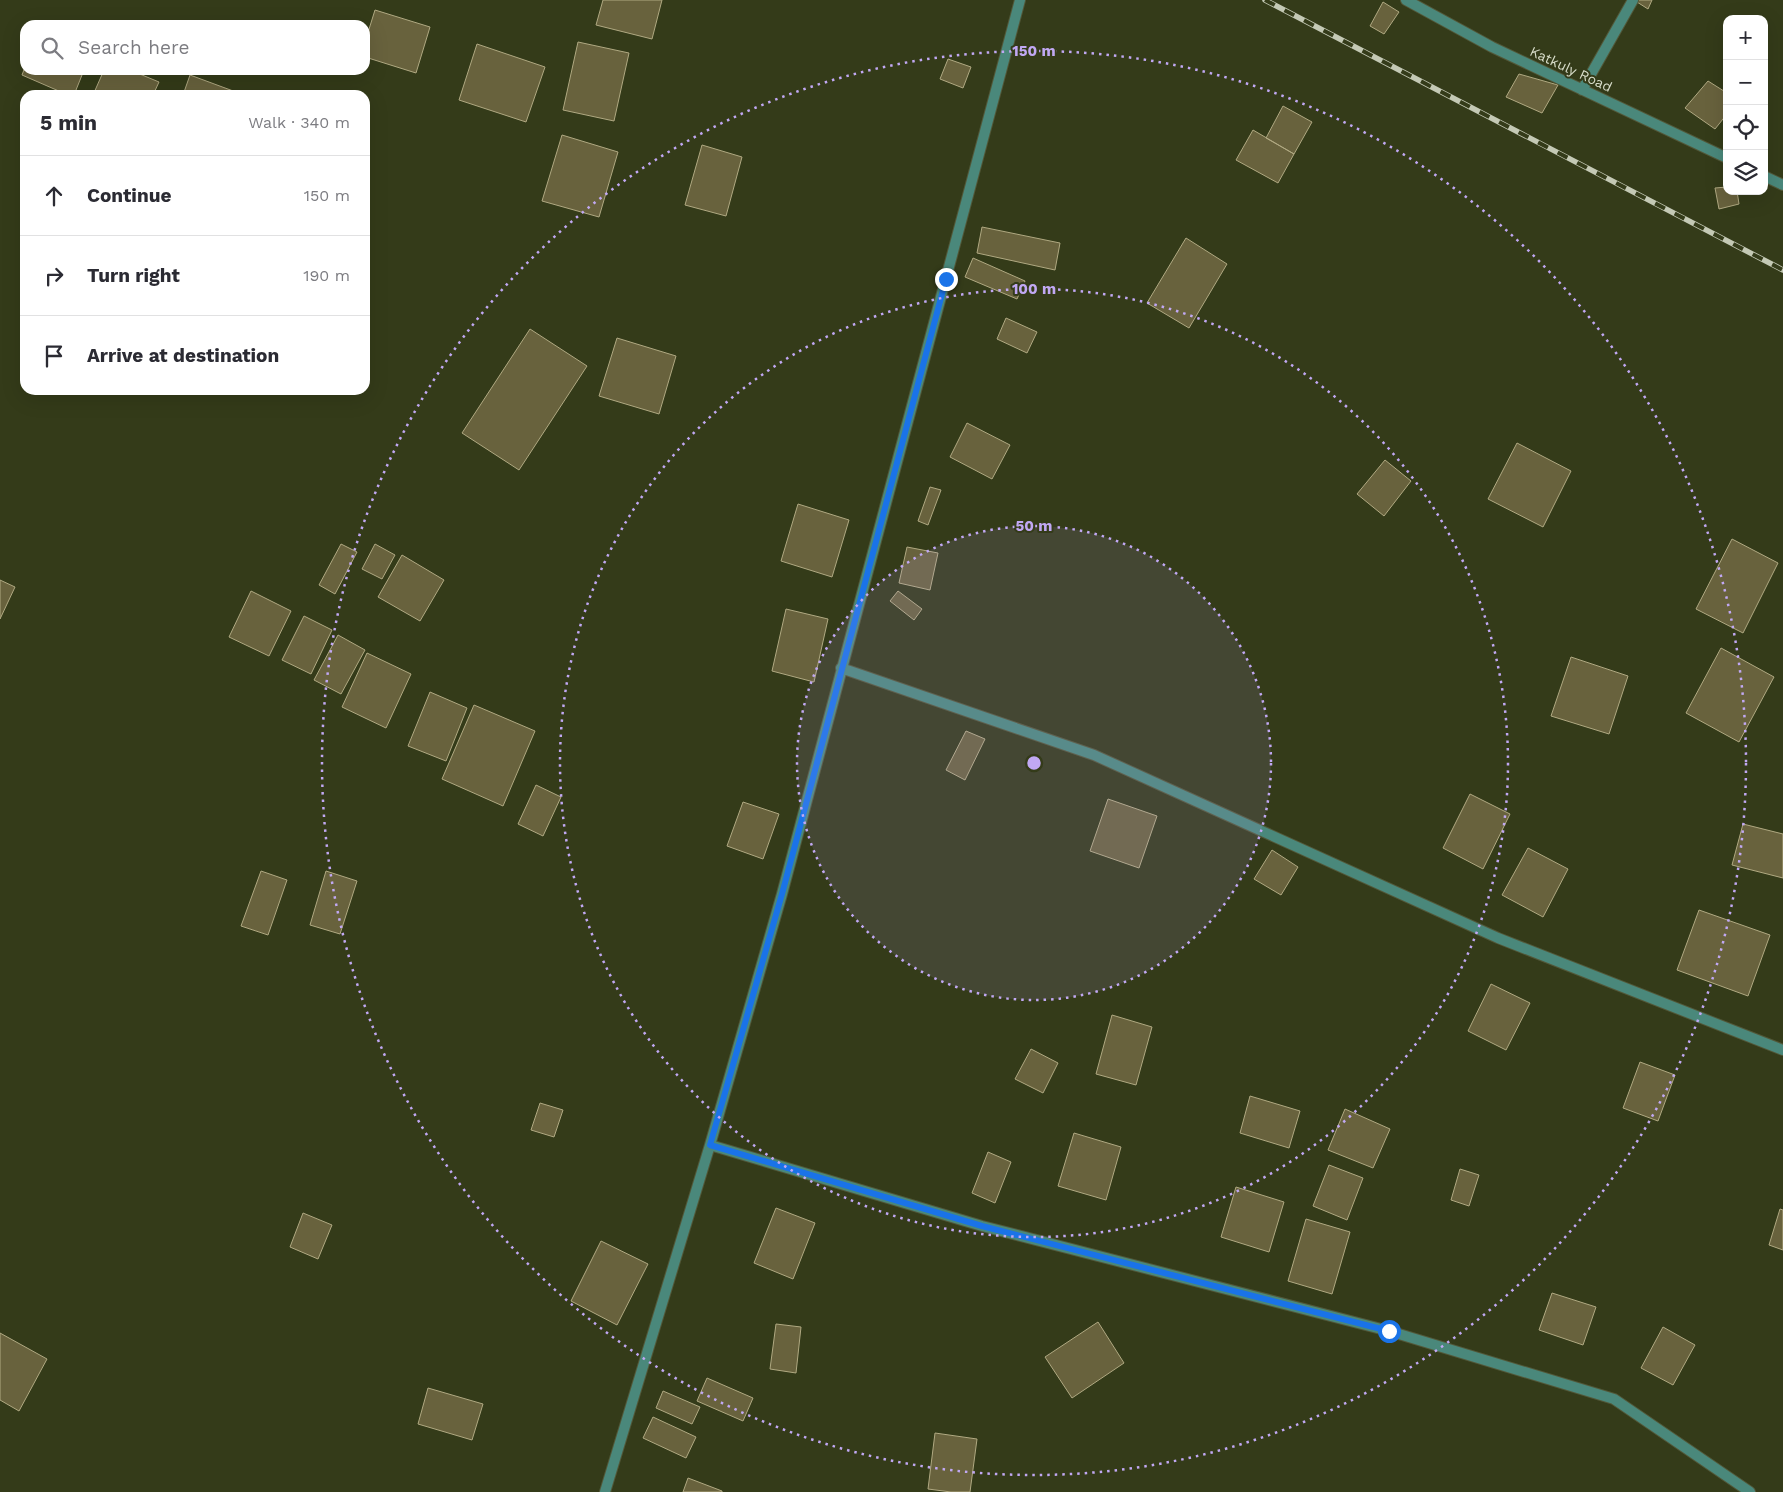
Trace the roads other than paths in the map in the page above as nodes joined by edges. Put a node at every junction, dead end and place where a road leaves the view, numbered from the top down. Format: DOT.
graph roads {
  1 [pos="1020,0"];
  2 [pos="1406,0"];
  3 [pos="1633,0"];
  4 [pos="1582,90"];
  5 [pos="1723,156"];
  6 [pos="1768,178"];
  7 [pos="1783,185"];
  8 [pos="842,668"];
  9 [pos="1783,1050"];
  10 [pos="710,1145"];
  11 [pos="605,1492"];
  12 [pos="1750,1492"];
  1 -- 8 [label="street"];
  2 -- 4 [label="street, Katkuly Road"];
  3 -- 4 [label="street"];
  4 -- 5 [label="street, Katkuly Road"];
  6 -- 7 [label="street"];
  8 -- 9 [label="street"];
  8 -- 10 [label="street"];
  10 -- 11 [label="street"];
  10 -- 12 [label="street"];
}
